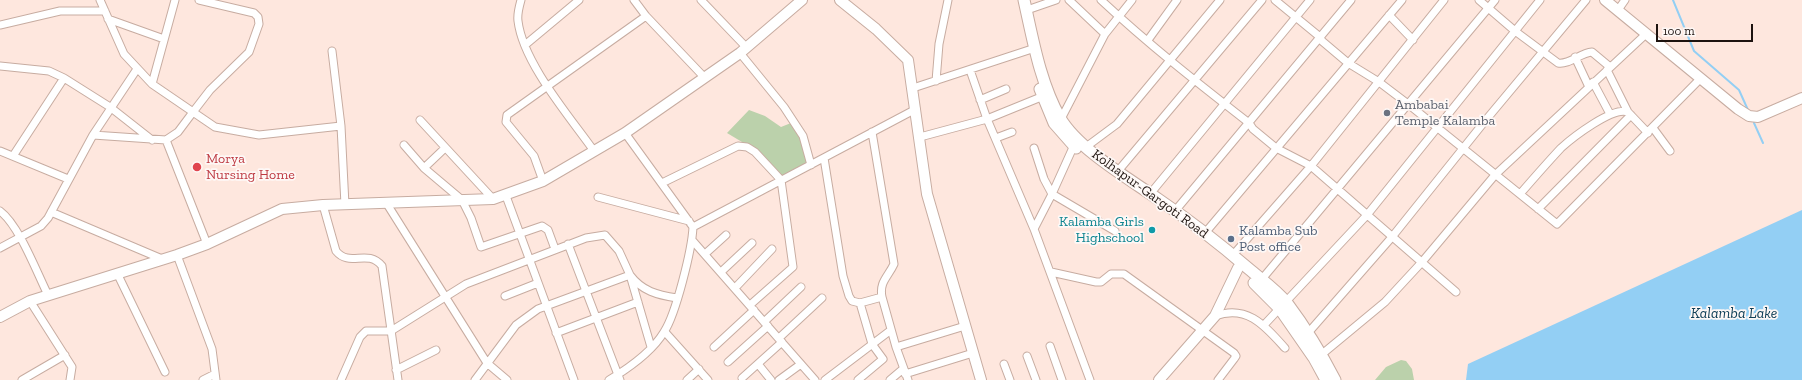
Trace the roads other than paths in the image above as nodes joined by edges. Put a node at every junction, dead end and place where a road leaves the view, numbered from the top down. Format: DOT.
graph roads {
  1 [pos="100,0"];
  2 [pos="175,0"];
  3 [pos="199,0"];
  4 [pos="520,0"];
  5 [pos="579,0"];
  6 [pos="634,0"];
  7 [pos="701,0"];
  8 [pos="802,0"];
  9 [pos="840,0"];
  10 [pos="948,0"];
  11 [pos="1018,0"];
  12 [pos="1056,0"];
  13 [pos="1068,0"];
  14 [pos="1101,0"];
  15 [pos="1132,0"];
  16 [pos="1177,0"];
  17 [pos="1220,0"];
  18 [pos="1262,0"];
  19 [pos="1275,0"];
  20 [pos="1310,0"];
  21 [pos="1351,0"];
  22 [pos="1402,0"];
  23 [pos="1444,0"];
  24 [pos="1478,0"];
  25 [pos="1495,0"];
  26 [pos="1540,0"];
  27 [pos="1586,0"];
  28 [pos="1605,0"];
  29 [pos="1625,0"];
  30 [pos="1026,5"];
  31 [pos="1488,8"];
  32 [pos="1618,10"];
  33 [pos="105,11"];
  34 [pos="1389,15"];
  35 [pos="646,16"];
  36 [pos="1119,16"];
  37 [pos="1296,17"];
  38 [pos="108,19"];
  39 [pos="0,25"];
  40 [pos="1515,31"];
  41 [pos="1105,34"];
  42 [pos="1646,34"];
  43 [pos="1320,37"];
  44 [pos="164,39"];
  45 [pos="1148,40"];
  46 [pos="1413,40"];
  47 [pos="525,45"];
  48 [pos="1032,49"];
  49 [pos="743,50"];
  50 [pos="332,51"];
  51 [pos="1542,52"];
  52 [pos="1575,57"];
  53 [pos="1169,59"];
  54 [pos="1348,63"];
  55 [pos="0,66"];
  56 [pos="1609,68"];
  57 [pos="137,69"];
  58 [pos="970,70"];
  59 [pos="704,77"];
  60 [pos="64,78"];
  61 [pos="1701,78"];
  62 [pos="936,81"];
  63 [pos="1195,81"];
  64 [pos="1379,82"];
  65 [pos="152,84"];
  66 [pos="1591,84"];
  67 [pos="548,85"];
  68 [pos="913,88"];
  69 [pos="1006,89"];
  70 [pos="1045,95"];
  71 [pos="1802,98"];
  72 [pos="980,100"];
  73 [pos="1224,104"];
  74 [pos="1408,104"];
  75 [pos="110,107"];
  76 [pos="916,109"];
  77 [pos="193,112"];
  78 [pos="1610,114"];
  79 [pos="1629,114"];
  80 [pos="987,119"];
  81 [pos="1061,119"];
  82 [pos="420,120"];
  83 [pos="1249,123"];
  84 [pos="341,126"];
  85 [pos="1438,128"];
  86 [pos="1650,130"];
  87 [pos="872,132"];
  88 [pos="1012,132"];
  89 [pos="625,133"];
  90 [pos="93,135"];
  91 [pos="920,137"];
  92 [pos="996,138"];
  93 [pos="152,140"];
  94 [pos="166,140"];
  95 [pos="1075,143"];
  96 [pos="404,145"];
  97 [pos="1086,147"];
  98 [pos="445,148"];
  99 [pos="1034,148"];
  100 [pos="1276,148"];
  101 [pos="1464,148"];
  102 [pos="0,151"];
  103 [pos="594,151"];
  104 [pos="1670,151"];
  105 [pos="13,156"];
  106 [pos="824,158"];
  107 [pos="811,165"];
  108 [pos="1311,166"];
  109 [pos="424,168"];
  110 [pos="1118,172"];
  111 [pos="1495,175"];
  112 [pos="68,179"];
  113 [pos="781,180"];
  114 [pos="543,181"];
  115 [pos="662,183"];
  116 [pos="1337,189"];
  117 [pos="1052,194"];
  118 [pos="1150,194"];
  119 [pos="1520,194"];
  120 [pos="506,196"];
  121 [pos="598,196"];
  122 [pos="462,200"];
  123 [pos="493,200"];
  124 [pos="345,204"];
  125 [pos="387,204"];
  126 [pos="323,205"];
  127 [pos="1538,210"];
  128 [pos="0,211"];
  129 [pos="1175,211"];
  130 [pos="51,212"];
  131 [pos="1367,215"];
  132 [pos="691,224"];
  133 [pos="1034,229"];
  134 [pos="1115,231"];
  135 [pos="1205,233"];
  136 [pos="520,234"];
  137 [pos="726,235"];
  138 [pos="1392,237"];
  139 [pos="20,238"];
  140 [pos="692,240"];
  141 [pos="752,243"];
  142 [pos="207,244"];
  143 [pos="568,244"];
  144 [pos="0,248"];
  145 [pos="555,249"];
  146 [pos="772,249"];
  147 [pos="705,254"];
  148 [pos="177,255"];
  149 [pos="1233,255"];
  150 [pos="162,259"];
  151 [pos="529,259"];
  152 [pos="1422,262"];
  153 [pos="1238,268"];
  154 [pos="721,272"];
  155 [pos="1051,272"];
  156 [pos="117,273"];
  157 [pos="630,275"];
  158 [pos="1262,279"];
  159 [pos="538,283"];
  160 [pos="801,287"];
  161 [pos="735,288"];
  162 [pos="587,292"];
  163 [pos="1456,292"];
  164 [pos="48,295"];
  165 [pos="444,296"];
  166 [pos="505,296"];
  167 [pos="882,297"];
  168 [pos="677,298"];
  169 [pos="822,298"];
  170 [pos="30,301"];
  171 [pos="638,302"];
  172 [pos="860,303"];
  173 [pos="546,306"];
  174 [pos="1283,306"];
  175 [pos="752,308"];
  176 [pos="1215,316"];
  177 [pos="0,317"];
  178 [pos="597,317"];
  179 [pos="766,324"];
  180 [pos="1264,325"];
  181 [pos="965,326"];
  182 [pos="891,330"];
  183 [pos="1203,330"];
  184 [pos="391,331"];
  185 [pos="556,332"];
  186 [pos="665,332"];
  187 [pos="1308,333"];
  188 [pos="780,340"];
  189 [pos="872,344"];
  190 [pos="1050,346"];
  191 [pos="651,347"];
  192 [pos="714,347"];
  193 [pos="896,347"];
  194 [pos="1285,348"];
  195 [pos="436,350"];
  196 [pos="973,353"];
  197 [pos="65,355"];
  198 [pos="1321,355"];
  199 [pos="1027,356"];
  200 [pos="728,362"];
  201 [pos="487,363"];
  202 [pos="758,364"];
  203 [pos="801,364"];
  204 [pos="1004,364"];
  205 [pos="699,369"];
  206 [pos="396,370"];
  207 [pos="166,372"];
  208 [pos="905,374"];
  209 [pos="216,377"];
  210 [pos="620,377"];
  211 [pos="742,378"];
  212 [pos="1328,378"];
  213 [pos="72,379"];
  214 [pos="22,380"];
  215 [pos="203,380"];
  216 [pos="341,380"];
  217 [pos="398,380"];
  218 [pos="475,380"];
  219 [pos="507,380"];
  220 [pos="574,380"];
  221 [pos="609,380"];
  222 [pos="687,380"];
  223 [pos="708,380"];
  224 [pos="772,380"];
  225 [pos="779,380"];
  226 [pos="815,380"];
  227 [pos="825,380"];
  228 [pos="858,380"];
  229 [pos="890,380"];
  230 [pos="981,380"];
  231 [pos="1010,380"];
  232 [pos="1036,380"];
  233 [pos="1062,380"];
  234 [pos="1090,380"];
  235 [pos="1159,380"];
  236 [pos="1218,380"];
  1 -- 33 [label="street"];
  2 -- 44 [label="street"];
  3 -- 77 [label="street"];
  4 -- 47 [label="street"];
  5 -- 47 [label="street"];
  6 -- 35 [label="street"];
  7 -- 49 [label="street"];
  8 -- 49 [label="main road"];
  9 -- 68 [label="main road"];
  10 -- 62 [label="street"];
  11 -- 48 [label="main road"];
  12 -- 30 [label="street"];
  13 -- 41 [label="street"];
  14 -- 36 [label="street"];
  15 -- 36 [label="street"];
  16 -- 45 [label="street"];
  17 -- 53 [label="street"];
  18 -- 63 [label="street"];
  19 -- 37 [label="street"];
  20 -- 37 [label="street"];
  21 -- 43 [label="street"];
  22 -- 34 [label="street"];
  23 -- 46 [label="street"];
  24 -- 31 [label="street"];
  25 -- 31 [label="street"];
  26 -- 40 [label="street"];
  27 -- 51 [label="street"];
  28 -- 32 [label="main road"];
  29 -- 32 [label="street"];
  30 -- 48 [label="main road"];
  31 -- 40 [label="street"];
  31 -- 74 [label="street"];
  32 -- 42 [label="main road"];
  33 -- 38 [label="street"];
  33 -- 39 [label="street"];
  34 -- 46 [label="street"];
  34 -- 54 [label="street"];
  35 -- 59 [label="street"];
  35 -- 67 [label="street"];
  36 -- 41 [label="street"];
  36 -- 45 [label="street"];
  37 -- 43 [label="street"];
  37 -- 73 [label="street"];
  38 -- 44 [label="street"];
  38 -- 57 [label="street"];
  40 -- 51 [label="street"];
  40 -- 85 [label="street"];
  41 -- 81 [label="street"];
  42 -- 56 [label="street"];
  42 -- 61 [label="main road"];
  43 -- 54 [label="street"];
  43 -- 83 [label="street"];
  44 -- 65 [label="street"];
  45 -- 53 [label="street"];
  46 -- 64 [label="street"];
  47 -- 67 [label="street"];
  48 -- 58 [label="street"];
  48 -- 70 [label="main road"];
  49 -- 59 [label="main road"];
  49 -- 107 [label="street"];
  50 -- 84 [label="street"];
  51 -- 52 [label="street"];
  51 -- 101 [label="street"];
  52 -- 56 [label="street"];
  52 -- 66 [label="street"];
  53 -- 63 [label="street"];
  53 -- 97 [label="street"];
  54 -- 64 [label="street"];
  54 -- 100 [label="street"];
  55 -- 60 [label="street"];
  56 -- 66 [label="street"];
  56 -- 79 [label="street"];
  57 -- 65 [label="street"];
  57 -- 75 [label="street"];
  58 -- 62 [label="street"];
  58 -- 72 [label="street"];
  59 -- 89 [label="main road"];
  60 -- 75 [label="street"];
  60 -- 105 [label="street"];
  61 -- 71 [label="main road"];
  61 -- 86 [label="street"];
  62 -- 68 [label="street"];
  63 -- 73 [label="street"];
  63 -- 110 [label="street"];
  64 -- 74 [label="street"];
  64 -- 108 [label="street"];
  65 -- 77 [label="street"];
  66 -- 78 [label="street"];
  66 -- 111 [label="street"];
  67 -- 103 [label="street"];
  67 -- 114 [label="street"];
  68 -- 76 [label="main road"];
  69 -- 72 [label="street"];
  70 -- 80 [label="street"];
  70 -- 81 [label="main road, Kolhapur-Gargoti Road"];
  70 -- 95 [label="main road"];
  72 -- 80 [label="street"];
  73 -- 83 [label="street"];
  73 -- 118 [label="street"];
  74 -- 85 [label="street"];
  74 -- 116 [label="street"];
  75 -- 90 [label="street"];
  75 -- 93 [label="street"];
  76 -- 87 [label="street"];
  76 -- 91 [label="main road"];
  77 -- 84 [label="street"];
  77 -- 94 [label="street"];
  78 -- 79 [label="street"];
  78 -- 119 [label="street"];
  79 -- 86 [label="street"];
  79 -- 127 [label="street"];
  80 -- 91 [label="street"];
  80 -- 92 [label="street"];
  81 -- 95 [label="main road, Kolhapur-Gargoti Road"];
  82 -- 98 [label="street"];
  83 -- 100 [label="street"];
  83 -- 129 [label="street"];
  84 -- 124 [label="street"];
  85 -- 101 [label="street"];
  85 -- 131 [label="street"];
  86 -- 104 [label="street"];
  86 -- 127 [label="street"];
  87 -- 106 [label="street"];
  87 -- 167 [label="street"];
  88 -- 92 [label="street"];
  89 -- 103 [label="main road"];
  89 -- 115 [label="street"];
  90 -- 93 [label="street"];
  90 -- 112 [label="street"];
  91 -- 181 [label="main road"];
  92 -- 133 [label="street"];
  93 -- 94 [label="street"];
  94 -- 142 [label="street"];
  95 -- 97 [label="main road, Kolhapur-Gargoti Road"];
  95 -- 117 [label="street"];
  95 -- 153 [label="main road"];
  96 -- 109 [label="street"];
  97 -- 110 [label="main road, Kolhapur-Gargoti Road"];
  98 -- 109 [label="street"];
  98 -- 123 [label="street"];
  99 -- 117 [label="street"];
  100 -- 108 [label="street"];
  100 -- 135 [label="street"];
  101 -- 111 [label="street"];
  101 -- 138 [label="street"];
  102 -- 105 [label="street"];
  103 -- 114 [label="main road"];
  105 -- 112 [label="street"];
  106 -- 107 [label="street"];
  106 -- 172 [label="street"];
  107 -- 113 [label="street"];
  108 -- 116 [label="street"];
  108 -- 149 [label="street"];
  109 -- 122 [label="street"];
  110 -- 118 [label="main road, Kolhapur-Gargoti Road"];
  111 -- 119 [label="street"];
  111 -- 152 [label="street"];
  112 -- 130 [label="street"];
  113 -- 115 [label="street"];
  113 -- 132 [label="street"];
  113 -- 175 [label="street"];
  114 -- 120 [label="main road"];
  115 -- 132 [label="street"];
  116 -- 131 [label="street"];
  116 -- 158 [label="street"];
  117 -- 133 [label="street"];
  117 -- 134 [label="street"];
  118 -- 129 [label="main road, Kolhapur-Gargoti Road"];
  119 -- 127 [label="street"];
  120 -- 123 [label="main road"];
  120 -- 136 [label="street"];
  121 -- 132 [label="street"];
  122 -- 123 [label="main road"];
  122 -- 125 [label="main road"];
  122 -- 136 [label="street"];
  124 -- 125 [label="main road"];
  124 -- 126 [label="main road"];
  125 -- 165 [label="street"];
  126 -- 142 [label="main road"];
  126 -- 184 [label="street"];
  128 -- 139 [label="street"];
  129 -- 135 [label="main road, Kolhapur-Gargoti Road"];
  130 -- 139 [label="street"];
  130 -- 150 [label="street"];
  131 -- 138 [label="street"];
  131 -- 174 [label="street"];
  132 -- 140 [label="street"];
  133 -- 155 [label="street"];
  135 -- 149 [label="main road, Kolhapur-Gargoti Road"];
  136 -- 145 [label="street"];
  136 -- 151 [label="street"];
  137 -- 147 [label="street"];
  138 -- 152 [label="street"];
  138 -- 187 [label="street"];
  139 -- 144 [label="street"];
  139 -- 164 [label="street"];
  140 -- 147 [label="street"];
  140 -- 168 [label="street"];
  141 -- 154 [label="street"];
  142 -- 148 [label="main road"];
  143 -- 145 [label="street"];
  143 -- 157 [label="street"];
  143 -- 162 [label="street"];
  145 -- 151 [label="street"];
  146 -- 161 [label="street"];
  147 -- 154 [label="street"];
  148 -- 150 [label="main road"];
  148 -- 209 [label="street"];
  149 -- 158 [label="main road, Kolhapur-Gargoti Road"];
  150 -- 156 [label="main road"];
  151 -- 159 [label="street"];
  151 -- 165 [label="street"];
  152 -- 163 [label="street"];
  152 -- 198 [label="street"];
  153 -- 174 [label="main road"];
  153 -- 176 [label="main road"];
  154 -- 161 [label="street"];
  155 -- 183 [label="street"];
  155 -- 234 [label="street"];
  156 -- 164 [label="main road"];
  156 -- 207 [label="street"];
  157 -- 162 [label="street"];
  157 -- 168 [label="street"];
  157 -- 171 [label="street"];
  158 -- 174 [label="main road, Kolhapur-Gargoti Road"];
  159 -- 166 [label="street"];
  159 -- 173 [label="street"];
  160 -- 179 [label="street"];
  161 -- 175 [label="street"];
  162 -- 173 [label="street"];
  162 -- 178 [label="street"];
  164 -- 170 [label="main road"];
  165 -- 184 [label="street"];
  165 -- 201 [label="street"];
  167 -- 172 [label="street"];
  167 -- 182 [label="street"];
  168 -- 186 [label="street"];
  169 -- 188 [label="street"];
  170 -- 177 [label="main road"];
  170 -- 197 [label="street"];
  171 -- 178 [label="street"];
  171 -- 191 [label="street"];
  172 -- 189 [label="street"];
  173 -- 185 [label="street"];
  173 -- 201 [label="street"];
  174 -- 180 [label="street"];
  174 -- 187 [label="main road, Kolhapur-Gargoti Road"];
  174 -- 212 [label="main road"];
  175 -- 179 [label="street"];
  175 -- 192 [label="street"];
  176 -- 180 [label="street"];
  176 -- 183 [label="main road"];
  178 -- 185 [label="street"];
  178 -- 210 [label="street"];
  179 -- 188 [label="street"];
  179 -- 200 [label="street"];
  180 -- 194 [label="street"];
  181 -- 193 [label="street"];
  181 -- 196 [label="main road"];
  182 -- 189 [label="street"];
  182 -- 193 [label="street"];
  183 -- 235 [label="main road"];
  183 -- 236 [label="street"];
  184 -- 206 [label="street"];
  184 -- 216 [label="street"];
  185 -- 220 [label="street"];
  186 -- 191 [label="street"];
  186 -- 205 [label="street"];
  187 -- 198 [label="main road, Kolhapur-Gargoti Road"];
  188 -- 202 [label="street"];
  188 -- 203 [label="street"];
  189 -- 227 [label="street"];
  189 -- 228 [label="street"];
  190 -- 233 [label="street"];
  191 -- 210 [label="street"];
  193 -- 208 [label="street"];
  195 -- 206 [label="street"];
  196 -- 208 [label="street"];
  196 -- 230 [label="main road"];
  197 -- 213 [label="street"];
  197 -- 214 [label="street"];
  198 -- 212 [label="main road, Kolhapur-Gargoti Road"];
  199 -- 232 [label="street"];
  201 -- 218 [label="street"];
  201 -- 219 [label="street"];
  202 -- 211 [label="street"];
  202 -- 224 [label="street"];
  203 -- 225 [label="street"];
  203 -- 226 [label="street"];
  204 -- 231 [label="street"];
  205 -- 222 [label="street"];
  205 -- 223 [label="street"];
  206 -- 217 [label="street"];
  208 -- 229 [label="street"];
  209 -- 215 [label="street"];
  210 -- 221 [label="street"];
}
